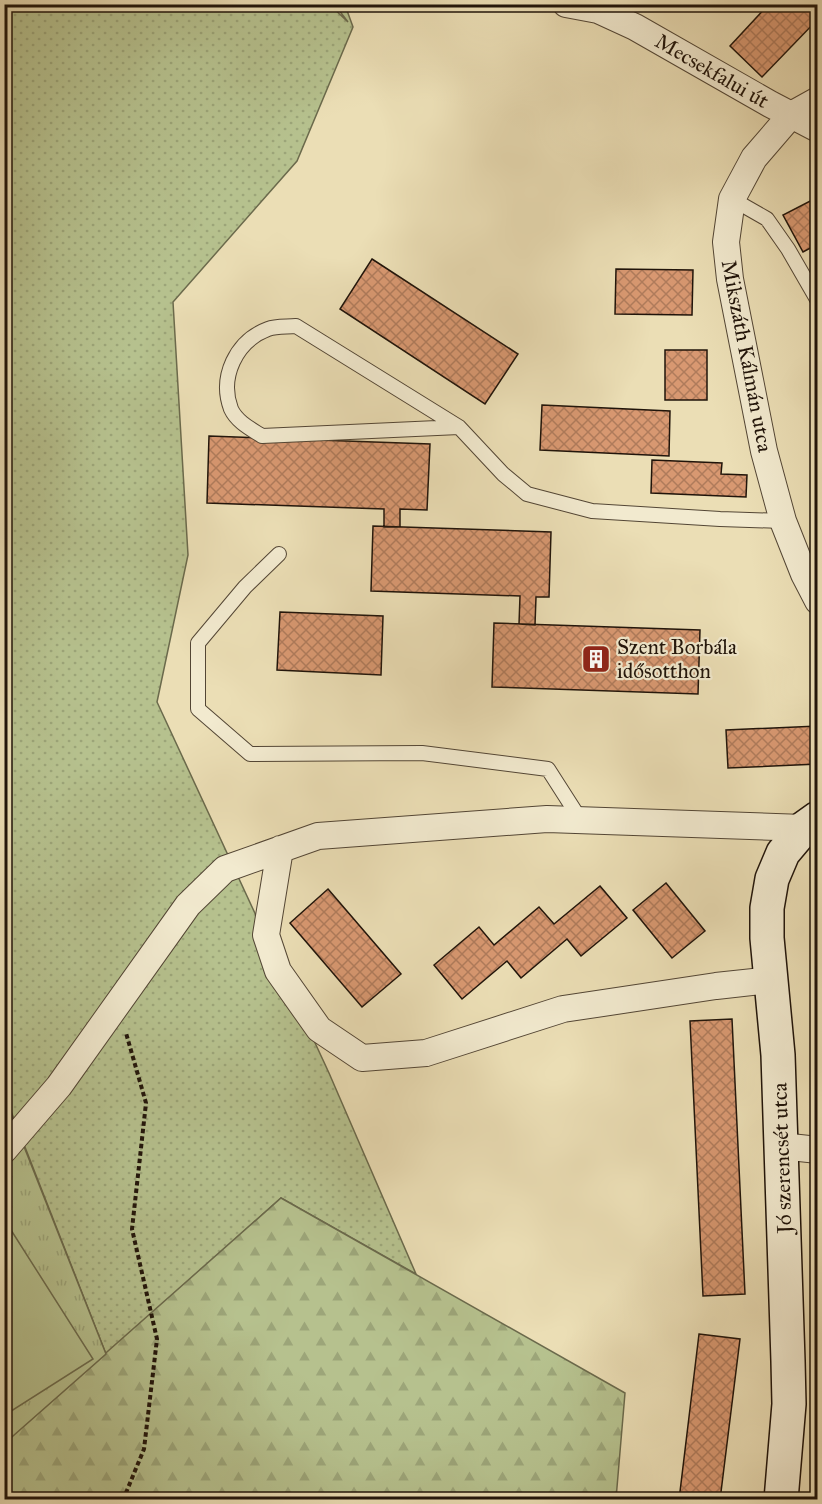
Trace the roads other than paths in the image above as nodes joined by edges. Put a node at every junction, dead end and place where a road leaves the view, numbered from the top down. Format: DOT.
graph roads {
  1 [pos="578,5"];
  2 [pos="818,100"];
  3 [pos="791,115"];
  4 [pos="818,129"];
  5 [pos="732,199"];
  6 [pos="818,301"];
  7 [pos="459,427"];
  8 [pos="783,521"];
  9 [pos="279,554"];
  10 [pos="818,601"];
  11 [pos="580,819"];
  12 [pos="811,823"];
  13 [pos="280,849"];
  14 [pos="771,980"];
  15 [pos="781,1146"];
  16 [pos="4,1150"];
  17 [pos="818,1150"];
  18 [pos="781,1500"];
  1 -- 3 [label="street, Mecsekfalui út"];
  2 -- 3 [label="street"];
  3 -- 4 [label="street"];
  3 -- 5 [label="street, Mikszáth Kálmán utca"];
  5 -- 6 [label="lane"];
  5 -- 8 [label="street, Mikszáth Kálmán utca"];
  7 -- 7 [label="lane"];
  7 -- 8 [label="lane"];
  8 -- 10 [label="street, Mikszáth Kálmán utca"];
  9 -- 11 [label="lane"];
  11 -- 12 [label="street"];
  11 -- 13 [label="street"];
  12 -- 14 [label="main road, Jó szerencsét utca"];
  13 -- 14 [label="street"];
  13 -- 16 [label="street"];
  14 -- 15 [label="main road, Jó szerencsét utca"];
  15 -- 17 [label="street"];
  15 -- 18 [label="main road, Jó szerencsét utca"];
}
